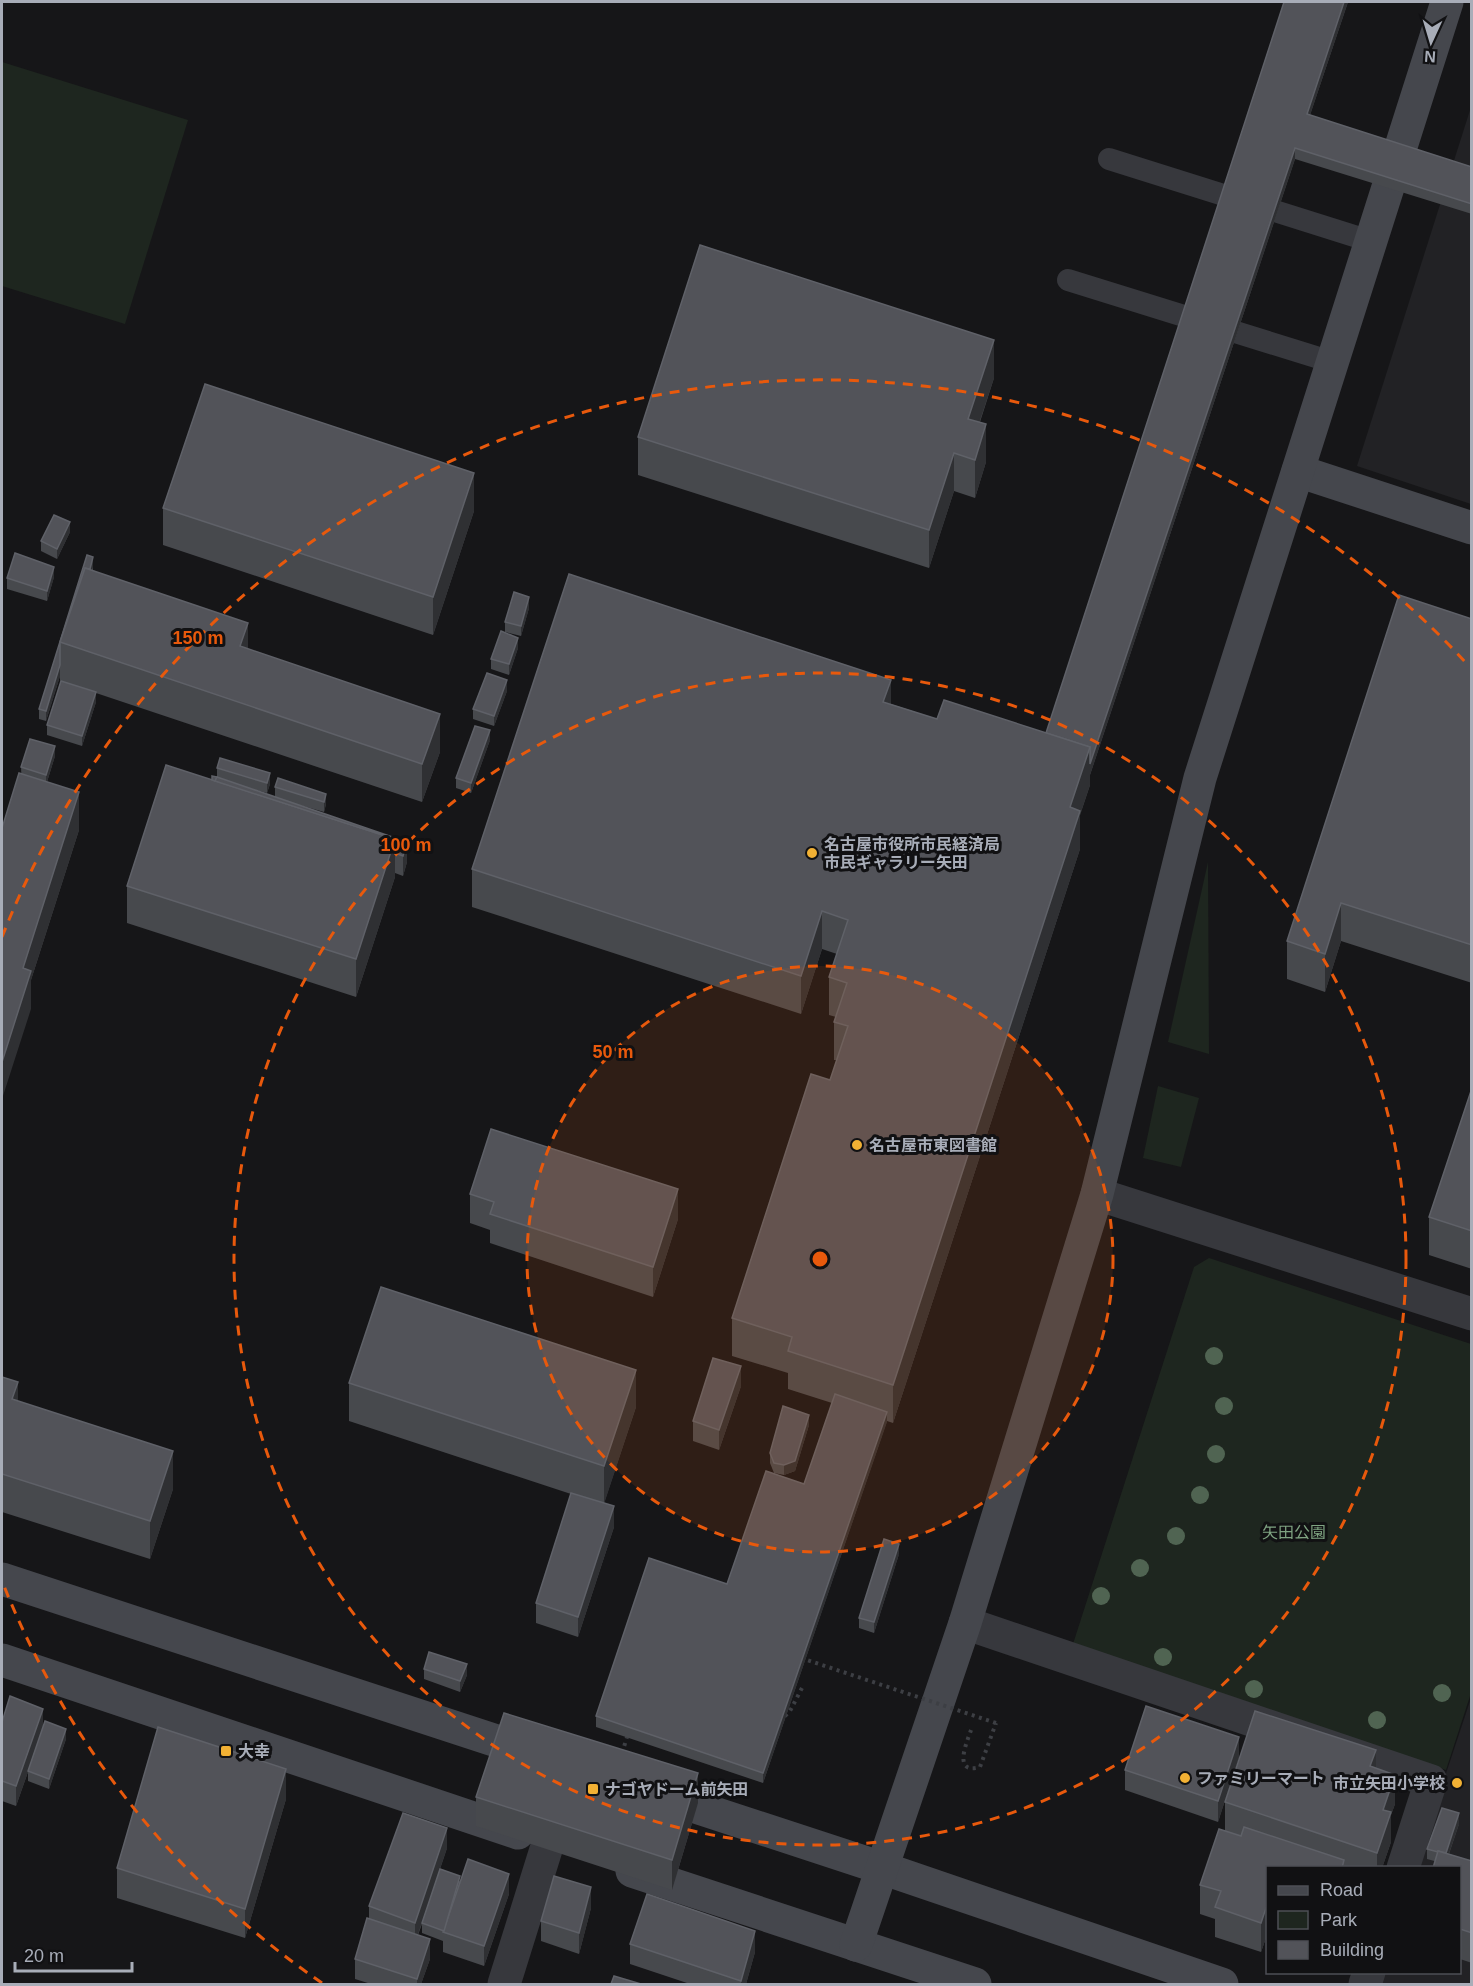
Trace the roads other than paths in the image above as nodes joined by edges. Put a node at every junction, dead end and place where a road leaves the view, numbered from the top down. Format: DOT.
graph roads {
  1 [pos="1447,2"];
  2 [pos="1109,159"];
  3 [pos="1370,241"];
  4 [pos="1068,280"];
  5 [pos="1332,362"];
  6 [pos="1298,471"];
  7 [pos="1472,528"];
  8 [pos="1097,1194"];
  9 [pos="1472,1314"];
  10 [pos="2,1579"];
  11 [pos="964,1623"];
  12 [pos="2,1660"];
  13 [pos="567,1765"];
  14 [pos="621,1773"];
  15 [pos="603,1862"];
  16 [pos="1404,1866"];
  17 [pos="882,1868"];
  18 [pos="856,1945"];
  19 [pos="504,1984"];
  20 [pos="975,1984"];
  21 [pos="1222,1984"];
  1 -- 3 [label="street"];
  2 -- 3 [label="lane"];
  3 -- 5 [label="street"];
  4 -- 5 [label="lane"];
  5 -- 6 [label="street"];
  6 -- 7 [label="street"];
  6 -- 8 [label="street"];
  8 -- 9 [label="street"];
  8 -- 11 [label="street"];
  10 -- 13 [label="street"];
  11 -- 16 [label="street"];
  11 -- 17 [label="street"];
  12 -- 19 [label="street"];
  14 -- 17 [label="street"];
  15 -- 18 [label="street"];
  17 -- 18 [label="street"];
  17 -- 21 [label="street"];
  18 -- 20 [label="street"];
}
